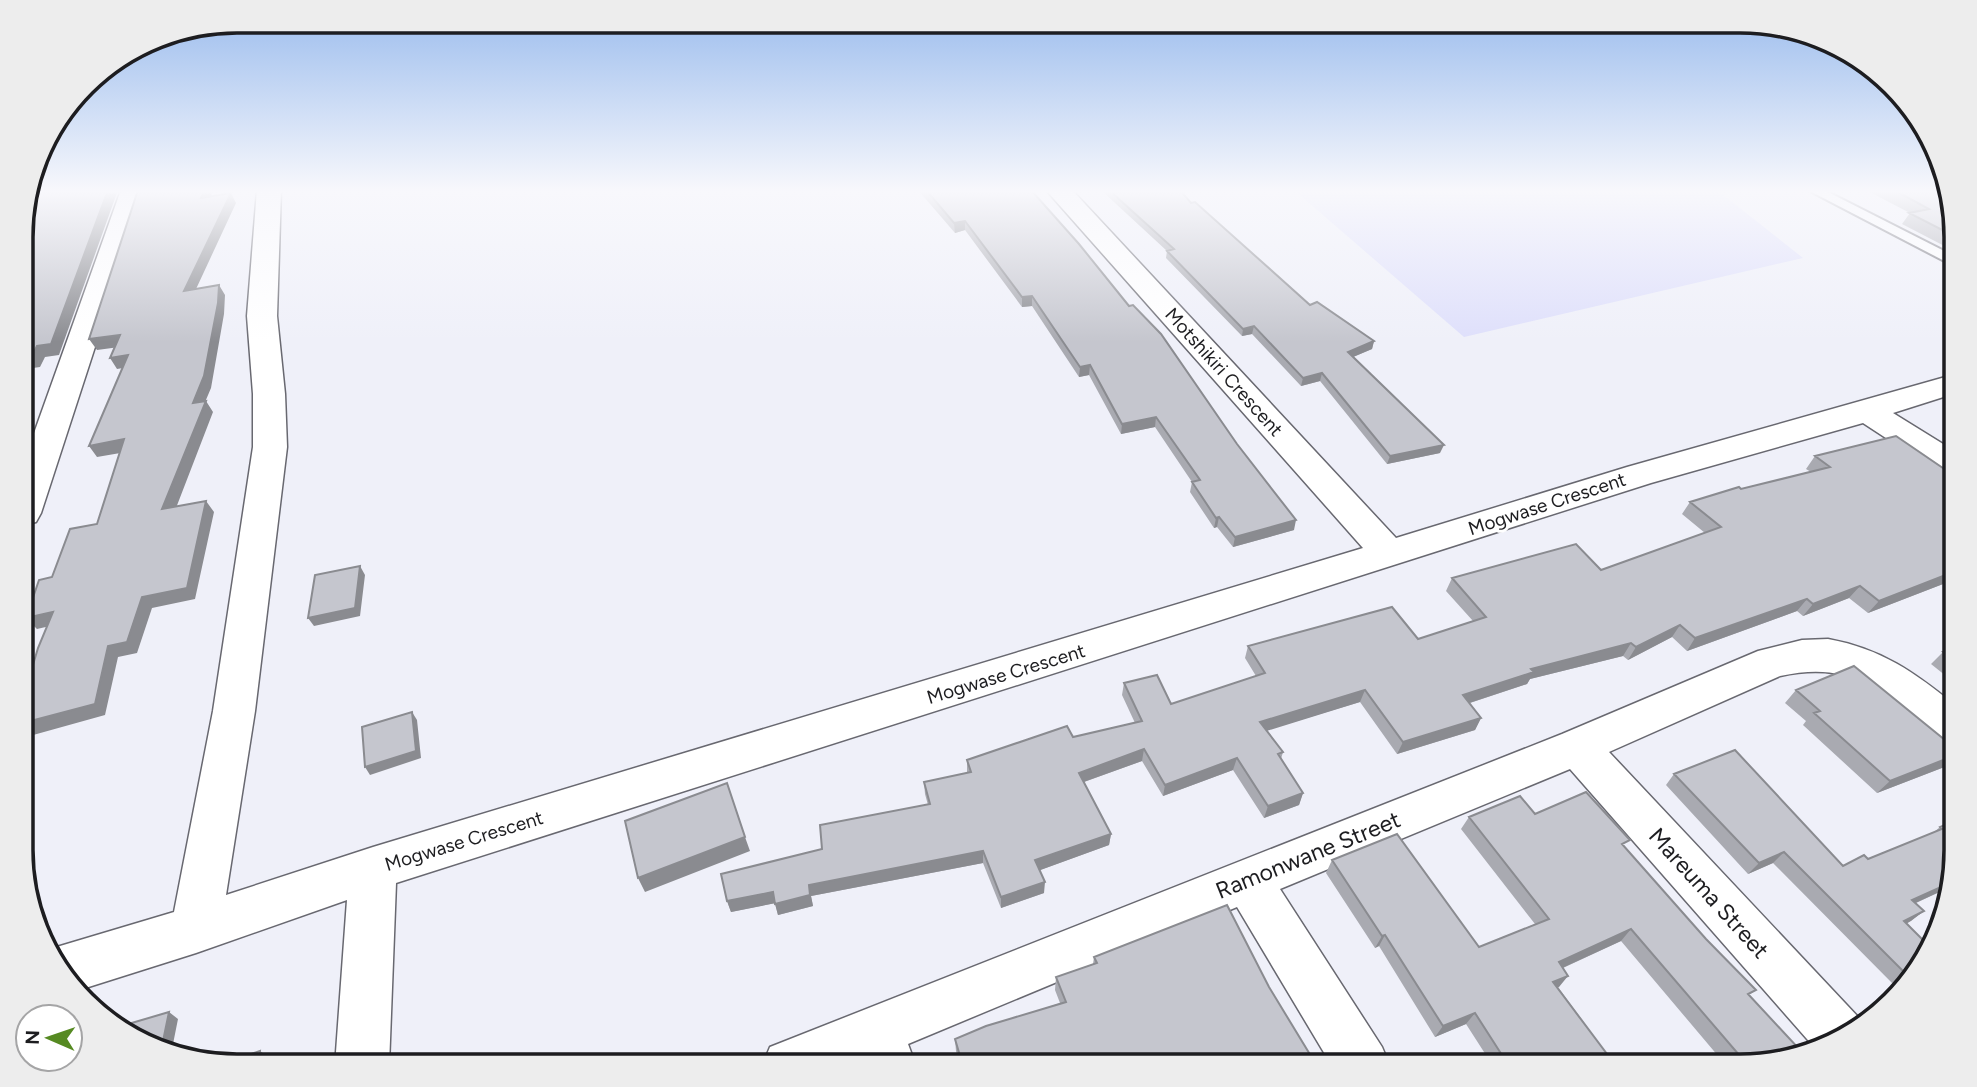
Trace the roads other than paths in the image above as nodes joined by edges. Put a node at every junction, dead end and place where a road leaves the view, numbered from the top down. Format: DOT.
graph roads {
  1 [pos="117,241"];
  2 [pos="267,241"];
  3 [pos="1104,241"];
  4 [pos="1912,241"];
  5 [pos="1943,257"];
  6 [pos="1943,387"];
  7 [pos="1867,411"];
  8 [pos="1943,460"];
  9 [pos="33,484"];
  10 [pos="1390,555"];
  11 [pos="1943,721"];
  12 [pos="1577,747"];
  13 [pos="373,869"];
  14 [pos="1247,880"];
  15 [pos="196,929"];
  16 [pos="71,967"];
  17 [pos="1834,1030"];
  18 [pos="883,1048"];
  19 [pos="1355,1053"];
  20 [pos="363,1054"];
  21 [pos="854,1054"];
  1 -- 9 [label="street"];
  2 -- 15 [label="street"];
  3 -- 10 [label="street, Motshikiri Crescent"];
  4 -- 5 [label="lane"];
  6 -- 7 [label="street, Mogwase Crescent"];
  7 -- 8 [label="street"];
  7 -- 10 [label="street, Mogwase Crescent"];
  10 -- 13 [label="street, Mogwase Crescent"];
  11 -- 12 [label="street, Ramonwane Street"];
  12 -- 14 [label="street, Ramonwane Street"];
  12 -- 17 [label="street, Mareuma Street"];
  13 -- 15 [label="street, Mogwase Crescent"];
  13 -- 20 [label="street"];
  14 -- 18 [label="street, Ramonwane Street"];
  14 -- 19 [label="street"];
  15 -- 16 [label="street, Mogwase Crescent"];
  18 -- 21 [label="street, Ramonwane Street"];
}
